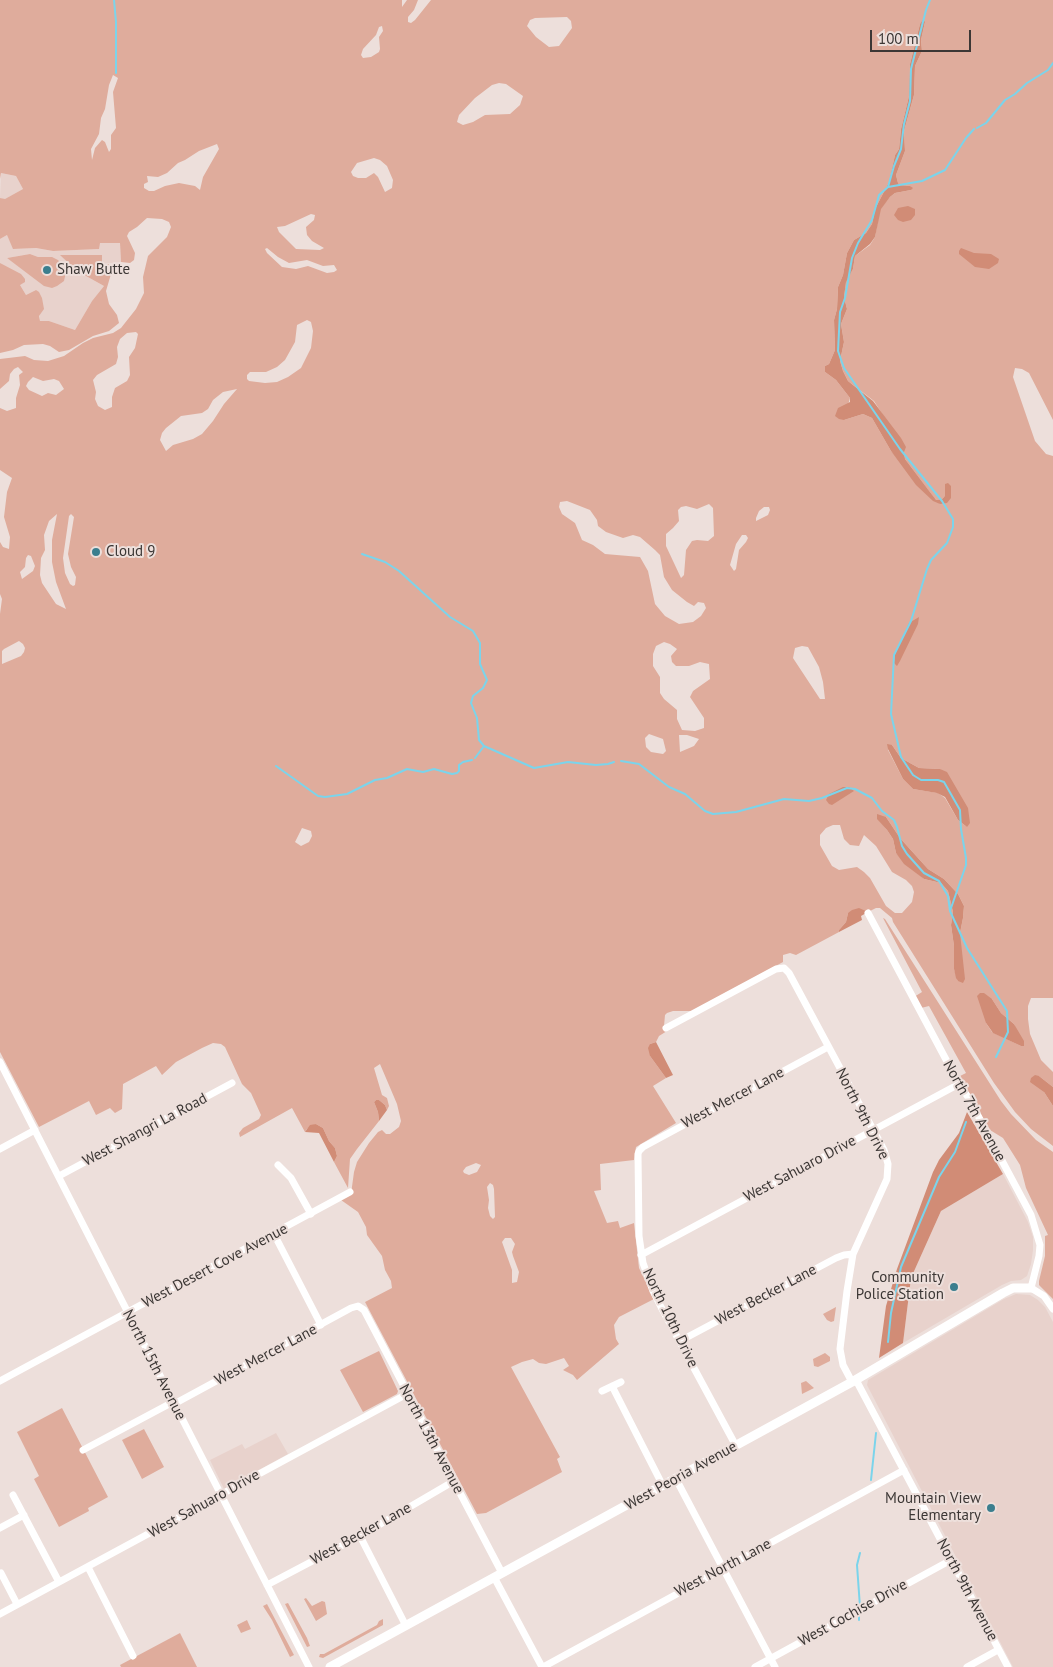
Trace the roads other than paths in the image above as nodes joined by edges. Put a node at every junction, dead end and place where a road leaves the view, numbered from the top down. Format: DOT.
graph roads {
  1 [pos="868,913"];
  2 [pos="666,1028"];
  3 [pos="828,1047"];
  4 [pos="0,1062"];
  5 [pos="232,1083"];
  6 [pos="959,1084"];
  7 [pos="35,1130"];
  8 [pos="872,1130"];
  9 [pos="0,1149"];
  10 [pos="639,1151"];
  11 [pos="278,1166"];
  12 [pos="59,1176"];
  13 [pos="350,1192"];
  14 [pos="311,1214"];
  15 [pos="274,1234"];
  16 [pos="642,1254"];
  17 [pos="853,1254"];
  18 [pos="1031,1288"];
  19 [pos="358,1306"];
  20 [pos="1051,1306"];
  21 [pos="127,1313"];
  22 [pos="320,1325"];
  23 [pos="680,1341"];
  24 [pos="0,1381"];
  25 [pos="854,1381"];
  26 [pos="621,1382"];
  27 [pos="612,1386"];
  28 [pos="602,1391"];
  29 [pos="407,1394"];
  30 [pos="174,1403"];
  31 [pos="736,1446"];
  32 [pos="83,1450"];
  33 [pos="904,1470"];
  34 [pos="676,1479"];
  35 [pos="454,1481"];
  36 [pos="663,1486"];
  37 [pos="220,1494"];
  38 [pos="13,1495"];
  39 [pos="24,1515"];
  40 [pos="0,1528"];
  41 [pos="360,1536"];
  42 [pos="951,1560"];
  43 [pos="88,1567"];
  44 [pos="723,1569"];
  45 [pos="1,1573"];
  46 [pos="498,1576"];
  47 [pos="59,1582"];
  48 [pos="266,1585"];
  49 [pos="18,1604"];
  50 [pos="0,1614"];
  51 [pos="406,1626"];
  52 [pos="998,1650"];
  53 [pos="133,1656"];
  54 [pos="770,1659"];
  55 [pos="309,1667"];
  56 [pos="330,1667"];
  57 [pos="542,1667"];
  58 [pos="755,1667"];
  59 [pos="775,1667"];
  60 [pos="967,1667"];
  61 [pos="1008,1667"];
  1 -- 6 [label="street, North 7th Avenue"];
  2 -- 3 [label="street, North 9th Drive"];
  3 -- 8 [label="street, North 9th Drive"];
  3 -- 10 [label="street, West Mercer Lane"];
  4 -- 7 [label="street, North 15th Avenue"];
  5 -- 12 [label="street, West Shangri La Road"];
  6 -- 8 [label="street, West Sahuaro Drive"];
  6 -- 18 [label="street, North 7th Avenue"];
  7 -- 9 [label="street"];
  7 -- 12 [label="street, North 15th Avenue"];
  8 -- 16 [label="street, West Sahuaro Drive"];
  8 -- 17 [label="street, North 9th Drive"];
  10 -- 16 [label="street, North 10th Drive"];
  11 -- 14 [label="street"];
  12 -- 21 [label="street, North 15th Avenue"];
  13 -- 14 [label="street, West Desert Cove Avenue"];
  14 -- 15 [label="street, West Desert Cove Avenue"];
  15 -- 21 [label="street, West Desert Cove Avenue"];
  15 -- 22 [label="street"];
  16 -- 23 [label="street, North 10th Drive"];
  17 -- 23 [label="street, West Becker Lane"];
  17 -- 25 [label="street, North 9th Drive"];
  18 -- 20 [label="street"];
  18 -- 25 [label="main road, West Peoria Avenue"];
  19 -- 22 [label="street, West Mercer Lane"];
  19 -- 29 [label="street, North 13th Avenue"];
  21 -- 24 [label="street, West Desert Cove Avenue"];
  21 -- 30 [label="street, North 15th Avenue"];
  22 -- 30 [label="street, West Mercer Lane"];
  23 -- 31 [label="street, North 10th Drive"];
  25 -- 31 [label="main road, West Peoria Avenue"];
  25 -- 33 [label="street, North 9th Avenue"];
  26 -- 27 [label="street"];
  27 -- 28 [label="street"];
  27 -- 36 [label="street"];
  29 -- 35 [label="street, North 13th Avenue"];
  29 -- 37 [label="street, West Sahuaro Drive"];
  30 -- 32 [label="street, West Mercer Lane"];
  30 -- 37 [label="street, North 15th Avenue"];
  31 -- 34 [label="main road, West Peoria Avenue"];
  33 -- 42 [label="street, North 9th Avenue"];
  33 -- 44 [label="street, West North Lane"];
  34 -- 36 [label="main road, West Peoria Avenue"];
  34 -- 44 [label="street"];
  35 -- 41 [label="street, West Becker Lane"];
  35 -- 46 [label="street, North 13th Avenue"];
  36 -- 46 [label="main road, West Peoria Avenue"];
  37 -- 43 [label="street, West Sahuaro Drive"];
  37 -- 48 [label="street, North 15th Avenue"];
  38 -- 39 [label="street"];
  39 -- 40 [label="street"];
  39 -- 47 [label="street"];
  41 -- 48 [label="street, West Becker Lane"];
  41 -- 51 [label="street"];
  42 -- 52 [label="street, North 9th Avenue"];
  42 -- 54 [label="street, West Cochise Drive"];
  43 -- 47 [label="street, West Sahuaro Drive"];
  43 -- 53 [label="street"];
  44 -- 54 [label="street"];
  44 -- 57 [label="street, West North Lane"];
  45 -- 49 [label="street"];
  46 -- 51 [label="main road, West Peoria Avenue"];
  46 -- 57 [label="street, North 13th Avenue"];
  47 -- 49 [label="street, West Sahuaro Drive"];
  48 -- 55 [label="street, North 15th Avenue"];
  49 -- 50 [label="street, West Sahuaro Drive"];
  51 -- 56 [label="main road, West Peoria Avenue"];
  52 -- 60 [label="street"];
  52 -- 61 [label="street, North 9th Avenue"];
  54 -- 58 [label="street, West Cochise Drive"];
  54 -- 59 [label="street"];
}
